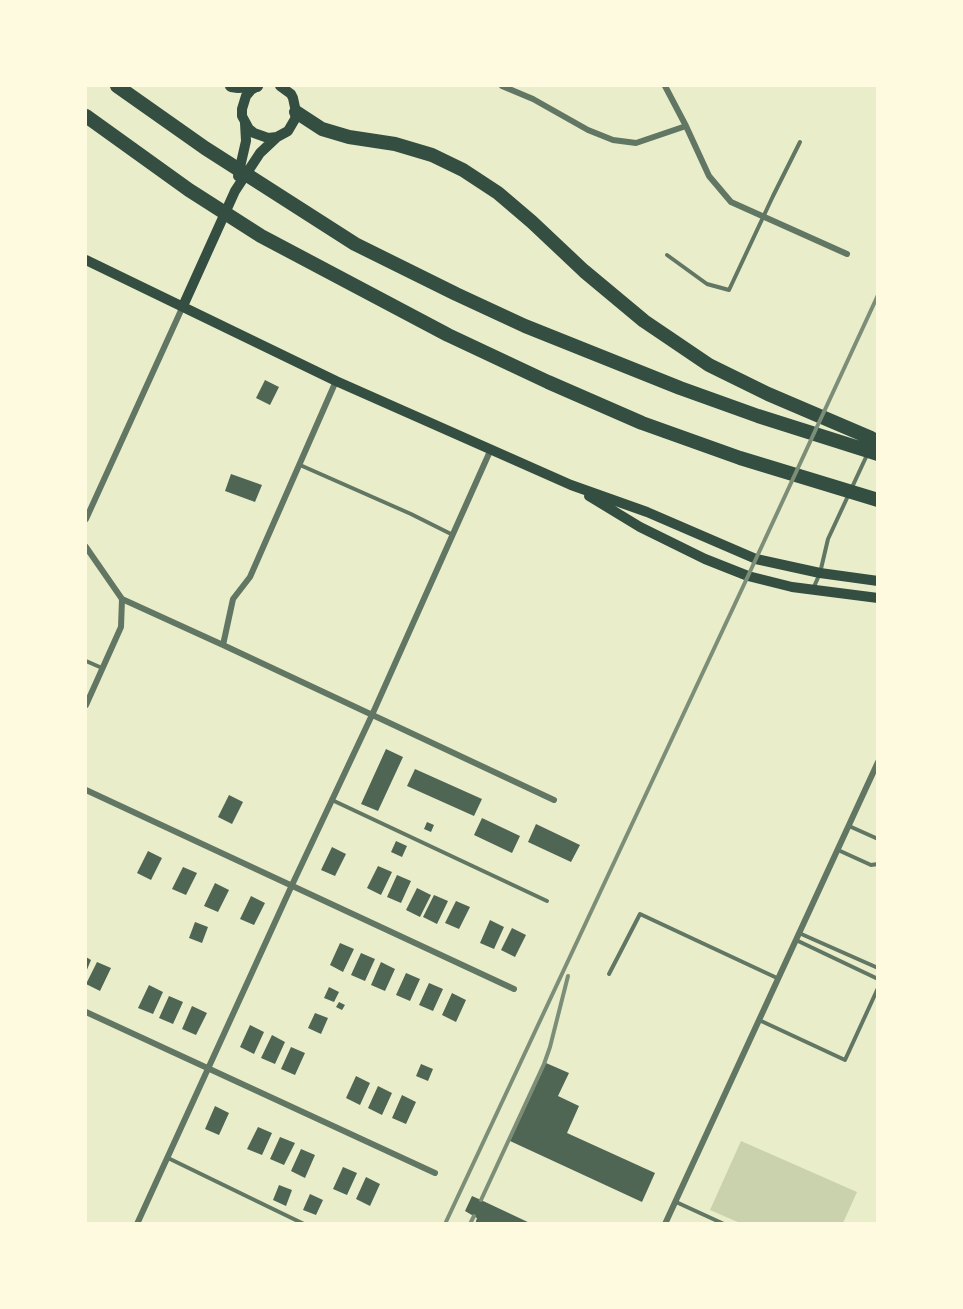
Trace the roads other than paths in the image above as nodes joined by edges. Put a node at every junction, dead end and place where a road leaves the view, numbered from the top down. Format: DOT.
graph roads {
  1 [pos="117,86"];
  2 [pos="231,86"];
  3 [pos="258,86"];
  4 [pos="279,86"];
  5 [pos="502,86"];
  6 [pos="665,86"];
  7 [pos="291,90"];
  8 [pos="296,112"];
  9 [pos="86,116"];
  10 [pos="245,123"];
  11 [pos="86,126"];
  12 [pos="686,126"];
  13 [pos="101,128"];
  14 [pos="277,137"];
  15 [pos="800,142"];
  16 [pos="235,191"];
  17 [pos="763,217"];
  18 [pos="847,254"];
  19 [pos="667,255"];
  20 [pos="86,260"];
  21 [pos="183,306"];
  22 [pos="336,381"];
  23 [pos="878,434"];
  24 [pos="878,442"];
  25 [pos="492,449"];
  26 [pos="878,454"];
  27 [pos="299,465"];
  28 [pos="571,485"];
  29 [pos="878,500"];
  30 [pos="86,519"];
  31 [pos="453,535"];
  32 [pos="86,547"];
  33 [pos="820,573"];
  34 [pos="878,581"];
  35 [pos="812,590"];
  36 [pos="878,598"];
  37 [pos="122,599"];
  38 [pos="223,645"];
  39 [pos="86,661"];
  40 [pos="102,668"];
  41 [pos="86,705"];
  42 [pos="372,716"];
  43 [pos="878,762"];
  44 [pos="86,790"];
  45 [pos="332,800"];
  46 [pos="554,800"];
  47 [pos="849,826"];
  48 [pos="878,839"];
  49 [pos="838,850"];
  50 [pos="878,864"];
  51 [pos="292,885"];
  52 [pos="547,901"];
  53 [pos="799,933"];
  54 [pos="796,940"];
  55 [pos="878,968"];
  56 [pos="609,974"];
  57 [pos="778,979"];
  58 [pos="878,979"];
  59 [pos="878,988"];
  60 [pos="514,989"];
  61 [pos="86,1012"];
  62 [pos="759,1020"];
  63 [pos="208,1068"];
  64 [pos="167,1158"];
  65 [pos="435,1173"];
  66 [pos="675,1202"];
  67 [pos="137,1224"];
  68 [pos="304,1224"];
  69 [pos="665,1224"];
  70 [pos="724,1224"];
  1 -- 26 [label="highway"];
  2 -- 3 [label="main road"];
  3 -- 10 [label="main road"];
  4 -- 7 [label="main road"];
  5 -- 12 [label="street"];
  6 -- 12 [label="street"];
  7 -- 8 [label="main road"];
  8 -- 14 [label="main road"];
  8 -- 24 [label="highway"];
  9 -- 13 [label="highway"];
  10 -- 14 [label="main road"];
  10 -- 16 [label="main road"];
  11 -- 13 [label="highway"];
  12 -- 17 [label="street"];
  13 -- 29 [label="highway"];
  14 -- 16 [label="main road"];
  15 -- 17 [label="lane"];
  16 -- 21 [label="main road"];
  17 -- 18 [label="street"];
  17 -- 19 [label="lane"];
  20 -- 21 [label="main road"];
  21 -- 22 [label="main road"];
  21 -- 30 [label="street"];
  22 -- 25 [label="main road"];
  22 -- 27 [label="street"];
  23 -- 33 [label="lane"];
  25 -- 28 [label="main road"];
  25 -- 31 [label="street"];
  27 -- 31 [label="lane"];
  27 -- 38 [label="street"];
  28 -- 33 [label="main road"];
  28 -- 35 [label="main road"];
  31 -- 42 [label="street"];
  32 -- 37 [label="street"];
  33 -- 34 [label="main road"];
  33 -- 35 [label="lane"];
  35 -- 36 [label="main road"];
  37 -- 38 [label="street"];
  37 -- 40 [label="street"];
  38 -- 42 [label="street"];
  39 -- 40 [label="lane"];
  40 -- 41 [label="street"];
  42 -- 45 [label="street"];
  42 -- 46 [label="street"];
  43 -- 47 [label="street"];
  44 -- 51 [label="street"];
  45 -- 51 [label="street"];
  45 -- 52 [label="lane"];
  47 -- 48 [label="lane"];
  47 -- 49 [label="street"];
  49 -- 50 [label="lane"];
  49 -- 53 [label="street"];
  51 -- 60 [label="street"];
  51 -- 63 [label="street"];
  53 -- 54 [label="street"];
  53 -- 55 [label="lane"];
  54 -- 57 [label="street"];
  54 -- 58 [label="lane"];
  56 -- 57 [label="lane"];
  57 -- 62 [label="street"];
  59 -- 62 [label="lane"];
  61 -- 63 [label="street"];
  62 -- 66 [label="street"];
  63 -- 64 [label="street"];
  63 -- 65 [label="street"];
  64 -- 67 [label="street"];
  64 -- 68 [label="lane"];
  66 -- 69 [label="street"];
  66 -- 70 [label="lane"];
}
